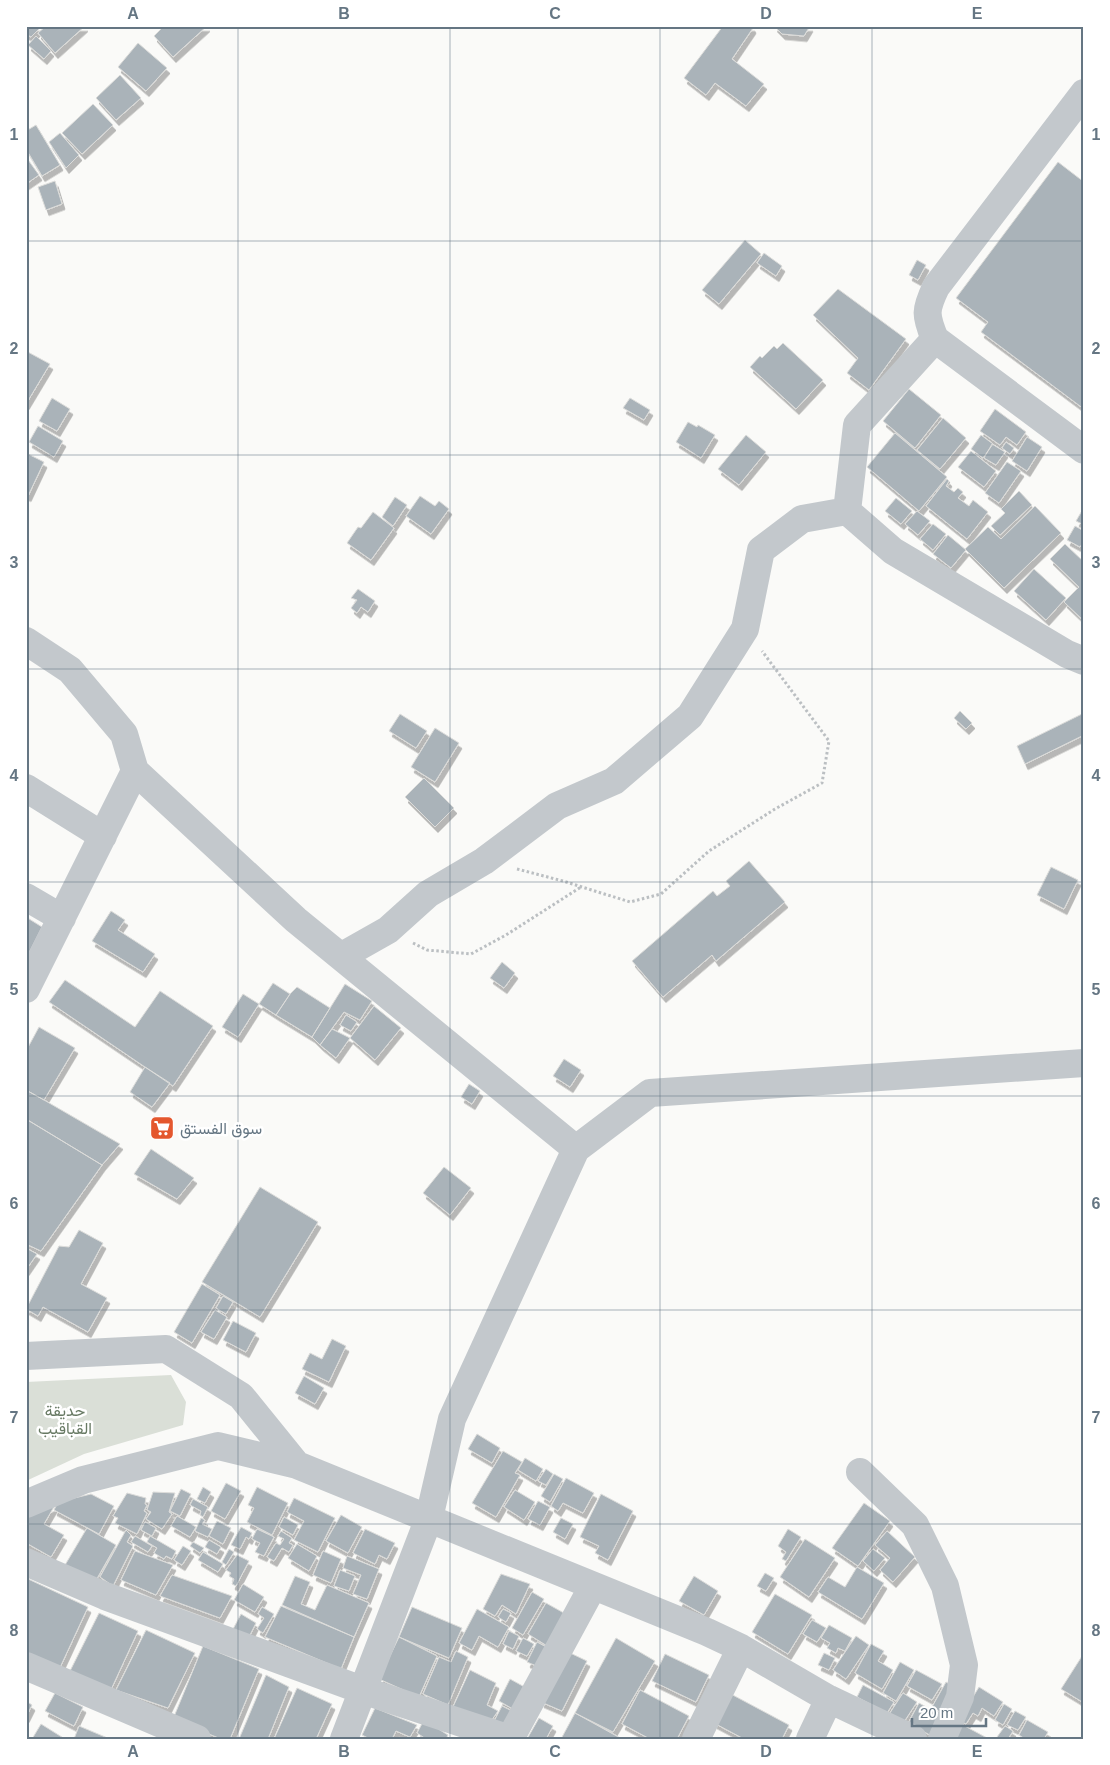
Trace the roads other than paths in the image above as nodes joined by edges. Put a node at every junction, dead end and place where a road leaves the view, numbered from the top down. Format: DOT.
graph roads {
  1 [pos="1084,93"];
  2 [pos="935,339"];
  3 [pos="1084,450"];
  4 [pos="847,511"];
  5 [pos="26,641"];
  6 [pos="1084,661"];
  7 [pos="135,772"];
  8 [pos="26,788"];
  9 [pos="103,836"];
  10 [pos="26,897"];
  11 [pos="62,918"];
  12 [pos="342,956"];
  13 [pos="26,989"];
  14 [pos="1084,1063"];
  15 [pos="576,1149"];
  16 [pos="26,1356"];
  17 [pos="297,1465"];
  18 [pos="860,1472"];
  19 [pos="26,1504"];
  20 [pos="429,1518"];
  21 [pos="26,1562"];
  22 [pos="593,1586"];
  23 [pos="741,1648"];
  24 [pos="26,1666"];
  25 [pos="362,1690"];
  26 [pos="829,1699"];
  27 [pos="197,1739"];
  28 [pos="344,1739"];
  29 [pos="510,1739"];
  30 [pos="696,1739"];
  31 [pos="810,1739"];
  32 [pos="913,1739"];
  33 [pos="942,1739"];
  1 -- 2 [label="street"];
  2 -- 3 [label="street"];
  2 -- 4 [label="street"];
  4 -- 6 [label="street"];
  4 -- 12 [label="street"];
  5 -- 7 [label="street"];
  7 -- 9 [label="street"];
  7 -- 12 [label="street"];
  8 -- 9 [label="street"];
  9 -- 11 [label="street"];
  10 -- 11 [label="street"];
  11 -- 13 [label="street"];
  12 -- 15 [label="street"];
  14 -- 15 [label="street"];
  15 -- 20 [label="street"];
  16 -- 17 [label="street"];
  17 -- 19 [label="street"];
  17 -- 20 [label="street"];
  18 -- 33 [label="street"];
  20 -- 22 [label="street"];
  20 -- 25 [label="street"];
  21 -- 25 [label="street"];
  22 -- 23 [label="street"];
  22 -- 29 [label="street"];
  23 -- 26 [label="street"];
  23 -- 30 [label="street"];
  24 -- 27 [label="street"];
  25 -- 28 [label="street"];
  25 -- 29 [label="street"];
  26 -- 31 [label="street"];
  26 -- 32 [label="street"];
}
